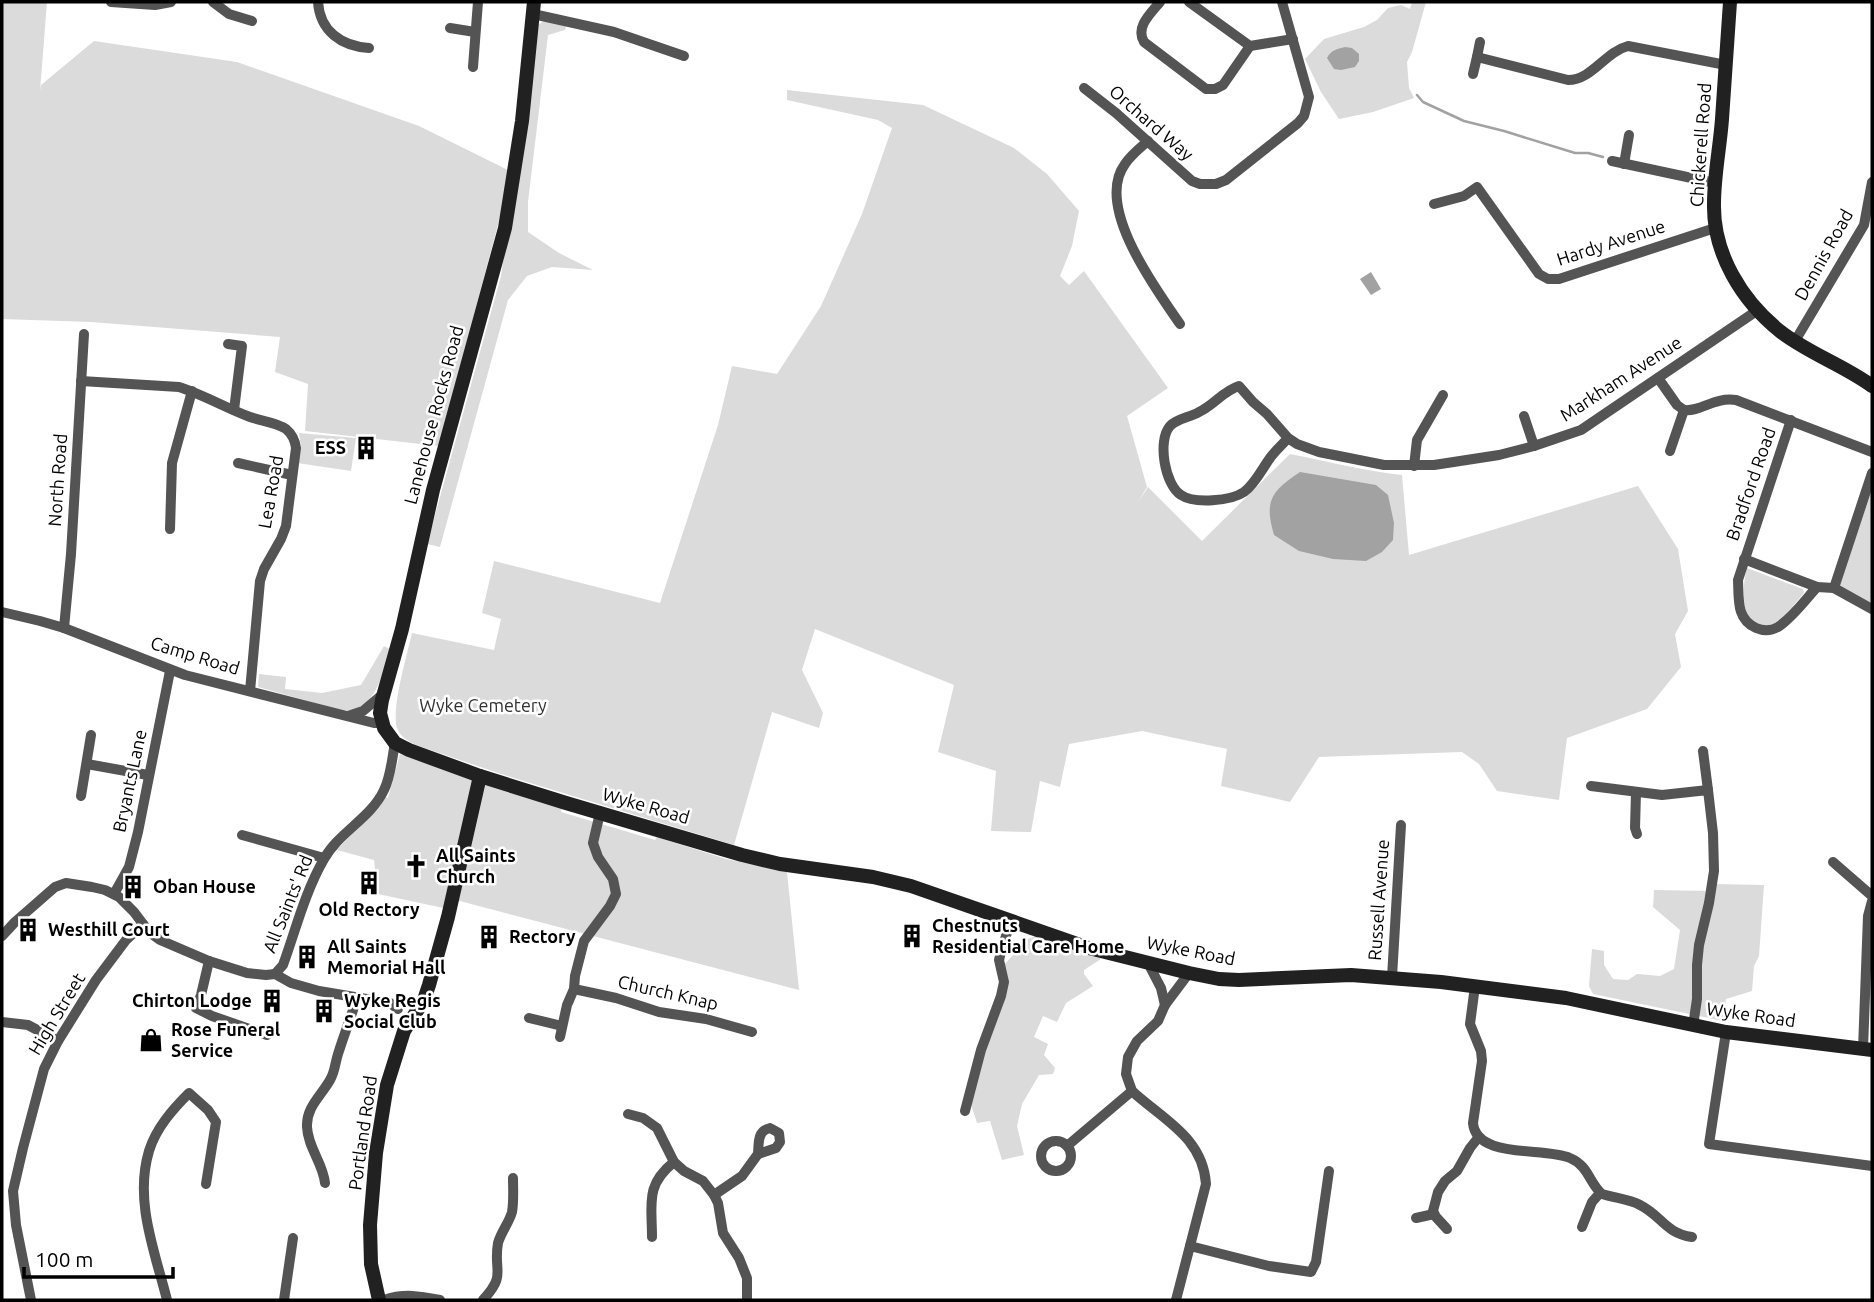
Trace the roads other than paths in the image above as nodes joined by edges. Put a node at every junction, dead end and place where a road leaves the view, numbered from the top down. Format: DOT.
graph roads {
  1 [pos="111,2"];
  2 [pos="171,2"];
  3 [pos="213,2"];
  4 [pos="318,2"];
  5 [pos="478,2"];
  6 [pos="1160,2"];
  7 [pos="1189,2"];
  8 [pos="1282,2"];
  9 [pos="1730,2"];
  10 [pos="534,8"];
  11 [pos="252,20"];
  12 [pos="450,29"];
  13 [pos="475,32"];
  14 [pos="1293,40"];
  15 [pos="1480,42"];
  16 [pos="1250,46"];
  17 [pos="369,48"];
  18 [pos="684,56"];
  19 [pos="1477,58"];
  20 [pos="1726,65"];
  21 [pos="472,67"];
  22 [pos="1473,74"];
  23 [pos="1084,88"];
  24 [pos="1629,135"];
  25 [pos="1148,141"];
  26 [pos="1612,161"];
  27 [pos="1624,164"];
  28 [pos="1487,180"];
  29 [pos="1715,183"];
  30 [pos="1872,185"];
  31 [pos="1477,187"];
  32 [pos="1434,204"];
  33 [pos="1715,228"];
  34 [pos="1758,310"];
  35 [pos="1180,324"];
  36 [pos="84,334"];
  37 [pos="1795,341"];
  38 [pos="228,344"];
  39 [pos="1658,378"];
  40 [pos="81,381"];
  41 [pos="1872,386"];
  42 [pos="192,391"];
  43 [pos="1443,395"];
  44 [pos="234,410"];
  45 [pos="1684,410"];
  46 [pos="1524,416"];
  47 [pos="1791,420"];
  48 [pos="1288,438"];
  49 [pos="1534,446"];
  50 [pos="1670,451"];
  51 [pos="1872,452"];
  52 [pos="238,463"];
  53 [pos="1414,466"];
  54 [pos="1872,472"];
  55 [pos="292,475"];
  56 [pos="170,529"];
  57 [pos="1744,559"];
  58 [pos="1817,587"];
  59 [pos="1834,588"];
  60 [pos="1872,609"];
  61 [pos="2,612"];
  62 [pos="64,628"];
  63 [pos="170,671"];
  64 [pos="250,691"];
  65 [pos="383,694"];
  66 [pos="345,716"];
  67 [pos="382,723"];
  68 [pos="91,735"];
  69 [pos="396,743"];
  70 [pos="1703,751"];
  71 [pos="87,764"];
  72 [pos="148,775"];
  73 [pos="480,776"];
  74 [pos="1591,786"];
  75 [pos="1708,790"];
  76 [pos="1636,792"];
  77 [pos="81,796"];
  78 [pos="600,813"];
  79 [pos="1401,825"];
  80 [pos="1637,834"];
  81 [pos="242,835"];
  82 [pos="324,858"];
  83 [pos="1833,862"];
  84 [pos="114,894"];
  85 [pos="1872,898"];
  86 [pos="1011,920"];
  87 [pos="143,924"];
  88 [pos="2,936"];
  89 [pos="209,961"];
  90 [pos="1148,963"];
  91 [pos="1869,971"];
  92 [pos="1189,973"];
  93 [pos="275,974"];
  94 [pos="1392,977"];
  95 [pos="1475,986"];
  96 [pos="574,989"];
  97 [pos="357,998"];
  98 [pos="1165,1005"];
  99 [pos="398,1009"];
  100 [pos="529,1017"];
  101 [pos="2,1022"];
  102 [pos="1693,1026"];
  103 [pos="752,1032"];
  104 [pos="1726,1032"];
  105 [pos="267,1035"];
  106 [pos="58,1041"];
  107 [pos="1867,1049"];
  108 [pos="1132,1091"];
  109 [pos="965,1111"];
  110 [pos="628,1114"];
  111 [pos="1478,1138"];
  112 [pos="1067,1146"];
  113 [pos="758,1154"];
  114 [pos="674,1162"];
  115 [pos="1872,1167"];
  116 [pos="1329,1171"];
  117 [pos="513,1178"];
  118 [pos="326,1183"];
  119 [pos="206,1184"];
  120 [pos="1600,1193"];
  121 [pos="715,1195"];
  122 [pos="1434,1214"];
  123 [pos="1416,1218"];
  124 [pos="1582,1227"];
  125 [pos="1447,1229"];
  126 [pos="652,1237"];
  127 [pos="1692,1237"];
  128 [pos="293,1238"];
  129 [pos="1190,1246"];
  130 [pos="31,1300"];
  131 [pos="167,1300"];
  132 [pos="284,1300"];
  133 [pos="379,1300"];
  134 [pos="384,1300"];
  135 [pos="440,1300"];
  136 [pos="482,1300"];
  137 [pos="747,1300"];
  138 [pos="1176,1300"];
  1 -- 2 [label="street"];
  3 -- 11 [label="street"];
  4 -- 17 [label="street"];
  5 -- 13 [label="street"];
  6 -- 16 [label="street"];
  7 -- 16 [label="street"];
  8 -- 14 [label="street, Orchard Way"];
  9 -- 20 [label="main road, Chickerell Road"];
  10 -- 18 [label="street"];
  10 -- 65 [label="main road, Lanehouse Rocks Road"];
  12 -- 13 [label="street"];
  13 -- 21 [label="street"];
  14 -- 16 [label="street"];
  14 -- 25 [label="street, Orchard Way"];
  15 -- 19 [label="street"];
  19 -- 20 [label="street"];
  19 -- 22 [label="street"];
  20 -- 29 [label="main road, Chickerell Road"];
  23 -- 25 [label="street, Orchard Way"];
  24 -- 27 [label="street"];
  25 -- 35 [label="street"];
  26 -- 27 [label="street"];
  27 -- 29 [label="street"];
  28 -- 31 [label="street"];
  29 -- 33 [label="main road, Chickerell Road"];
  30 -- 37 [label="street, Dennis Road"];
  31 -- 32 [label="street"];
  31 -- 33 [label="street, Hardy Avenue"];
  33 -- 34 [label="main road, Chickerell Road"];
  34 -- 37 [label="main road, Chickerell Road"];
  34 -- 39 [label="street, Markham Avenue"];
  36 -- 40 [label="street, North Road"];
  37 -- 41 [label="main road, Chickerell Road"];
  38 -- 44 [label="street"];
  39 -- 45 [label="street"];
  39 -- 49 [label="street, Markham Avenue"];
  40 -- 42 [label="street"];
  40 -- 62 [label="street, North Road"];
  42 -- 44 [label="street"];
  42 -- 56 [label="street"];
  43 -- 53 [label="street"];
  44 -- 55 [label="street, Lea Road"];
  45 -- 47 [label="street"];
  45 -- 50 [label="street"];
  46 -- 49 [label="street"];
  47 -- 51 [label="street"];
  47 -- 57 [label="street, Bradford Road"];
  48 -- 48 [label="street, Markham Avenue"];
  48 -- 53 [label="street, Markham Avenue"];
  49 -- 53 [label="street, Markham Avenue"];
  52 -- 55 [label="street"];
  54 -- 59 [label="street"];
  55 -- 64 [label="street, Lea Road"];
  57 -- 58 [label="street, Bradford Road"];
  57 -- 58 [label="street, Bradford Road"];
  58 -- 59 [label="street, Bradford Road"];
  59 -- 60 [label="street, Bradford Road"];
  61 -- 62 [label="street, Camp Road"];
  62 -- 63 [label="street, Camp Road"];
  63 -- 64 [label="street, Camp Road"];
  63 -- 72 [label="street, Bryants Lane"];
  64 -- 66 [label="street, Camp Road"];
  65 -- 66 [label="street"];
  65 -- 67 [label="main road, Lanehouse Rocks Road"];
  66 -- 67 [label="street, Camp Road"];
  67 -- 69 [label="main road"];
  68 -- 71 [label="street"];
  69 -- 73 [label="main road"];
  69 -- 82 [label="street, All Saints' Rd"];
  70 -- 75 [label="street"];
  71 -- 72 [label="street"];
  71 -- 77 [label="street"];
  72 -- 84 [label="street, Bryants Lane"];
  73 -- 78 [label="main road, Wyke Road"];
  73 -- 133 [label="main road, Portland Road"];
  74 -- 76 [label="street"];
  75 -- 76 [label="street"];
  75 -- 102 [label="street"];
  76 -- 80 [label="street"];
  78 -- 86 [label="main road, Wyke Road"];
  78 -- 96 [label="street"];
  79 -- 94 [label="street, Russell Avenue"];
  81 -- 82 [label="street"];
  82 -- 93 [label="street, All Saints' Rd"];
  83 -- 85 [label="street"];
  84 -- 87 [label="street"];
  84 -- 88 [label="street"];
  85 -- 91 [label="street"];
  86 -- 90 [label="main road, Wyke Road"];
  86 -- 109 [label="street"];
  87 -- 89 [label="street"];
  87 -- 106 [label="street, High Street"];
  89 -- 93 [label="street"];
  89 -- 105 [label="street"];
  90 -- 92 [label="main road, Wyke Road"];
  90 -- 98 [label="street"];
  91 -- 107 [label="street"];
  92 -- 94 [label="main road, Wyke Road"];
  92 -- 98 [label="street"];
  93 -- 97 [label="street"];
  94 -- 95 [label="main road, Wyke Road"];
  95 -- 102 [label="main road, Wyke Road"];
  95 -- 111 [label="street"];
  96 -- 100 [label="street"];
  96 -- 103 [label="street, Church Knap"];
  97 -- 99 [label="street"];
  97 -- 118 [label="street"];
  98 -- 108 [label="street"];
  101 -- 106 [label="street"];
  102 -- 104 [label="main road, Wyke Road"];
  104 -- 107 [label="main road, Wyke Road"];
  104 -- 115 [label="street"];
  106 -- 130 [label="street, High Street"];
  108 -- 112 [label="street"];
  108 -- 129 [label="street"];
  110 -- 114 [label="street"];
  111 -- 120 [label="street"];
  111 -- 122 [label="street"];
  113 -- 121 [label="street"];
  114 -- 121 [label="street"];
  114 -- 126 [label="street"];
  116 -- 129 [label="street"];
  117 -- 136 [label="street"];
  119 -- 131 [label="street"];
  120 -- 124 [label="street"];
  120 -- 127 [label="street"];
  121 -- 137 [label="street"];
  122 -- 123 [label="street"];
  122 -- 125 [label="street"];
  128 -- 132 [label="street"];
  129 -- 138 [label="street"];
  134 -- 135 [label="street"];
}
